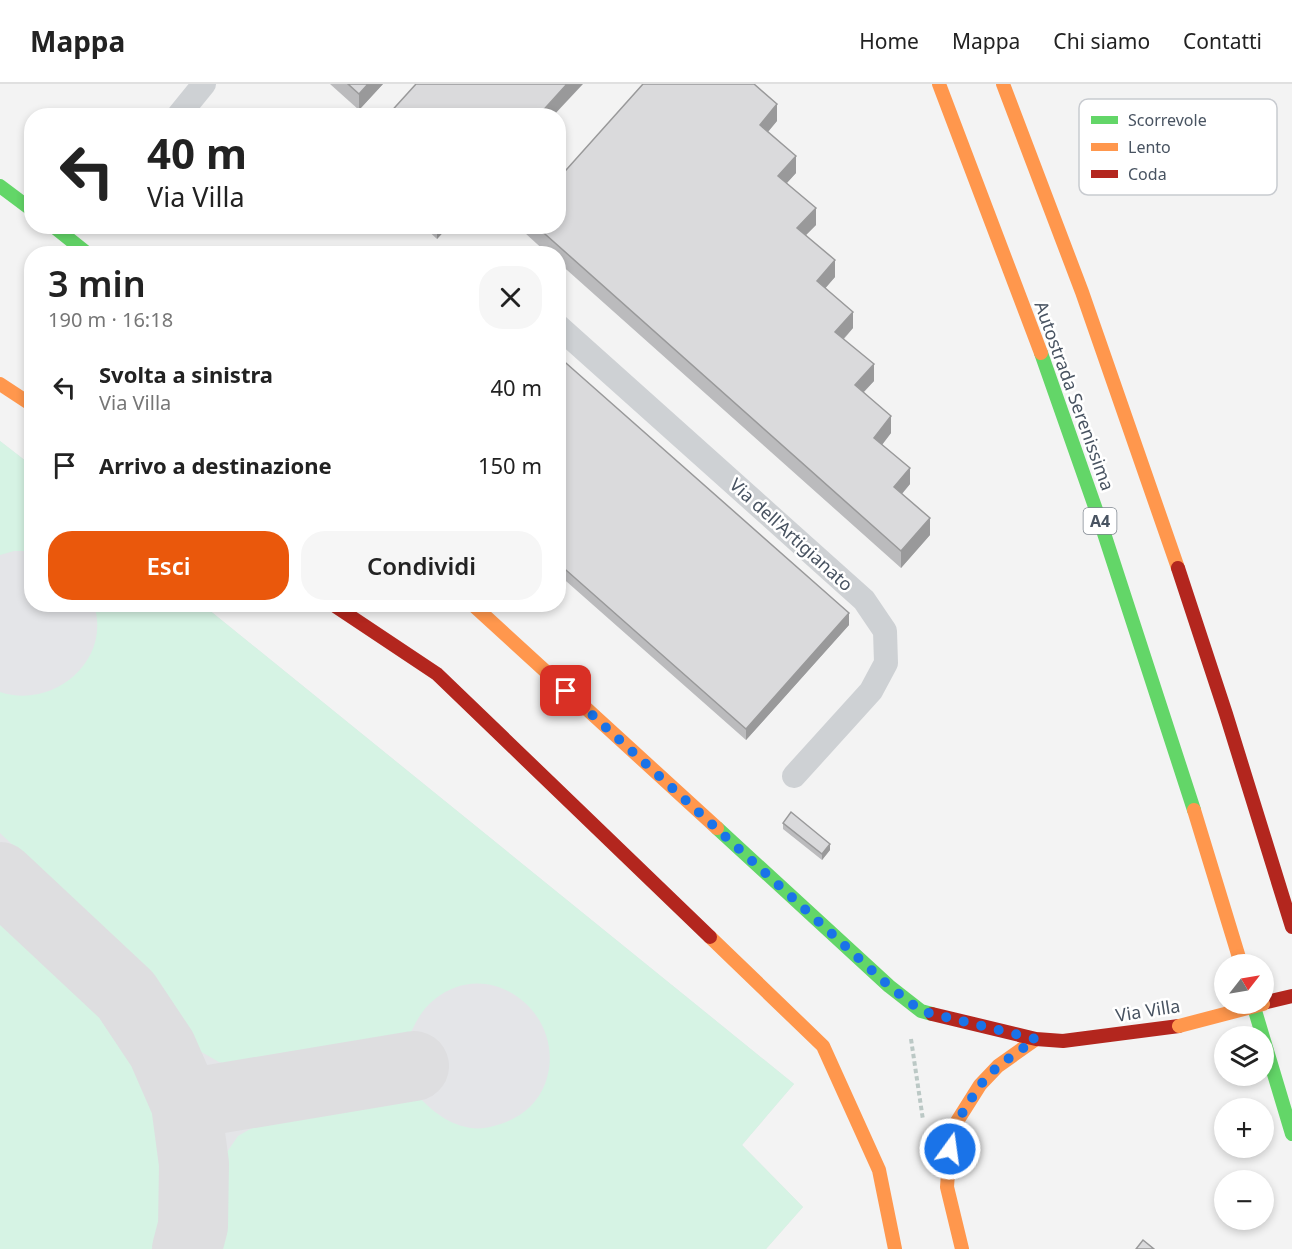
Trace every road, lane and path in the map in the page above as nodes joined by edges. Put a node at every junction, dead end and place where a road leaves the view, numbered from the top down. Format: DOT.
graph roads {
  1 [pos="204,84"];
  2 [pos="939,84"];
  3 [pos="1003,84"];
  4 [pos="184,108"];
  5 [pos="0,186"];
  6 [pos="24,204"];
  7 [pos="68,234"];
  8 [pos="82,241"];
  9 [pos="566,333"];
  10 [pos="0,384"];
  11 [pos="24,400"];
  12 [pos="344,612"];
  13 [pos="481,612"];
  14 [pos="794,776"];
  15 [pos="1292,927"];
  16 [pos="1238,954"];
  17 [pos="1292,996"];
  18 [pos="1274,1001"];
  19 [pos="1225,1014"];
  20 [pos="1256,1014"];
  21 [pos="1036,1039"];
  22 [pos="1292,1134"];
  23 [pos="895,1249"];
  24 [pos="962,1249"];
  1 -- 4 [label="street"];
  2 -- 16 [label="main road, Autostrada Serenissima / A4"];
  3 -- 15 [label="main road"];
  5 -- 6 [label="main road"];
  7 -- 8 [label="main road"];
  9 -- 14 [label="street, Via dell'Artigianato"];
  10 -- 11 [label="main road"];
  12 -- 23 [label="main road"];
  13 -- 21 [label="main road, Via Villa"];
  17 -- 18 [label="main road, Via Villa"];
  19 -- 21 [label="main road, Via Villa, bridge"];
  20 -- 22 [label="main road"];
  21 -- 24 [label="main road"];
}
